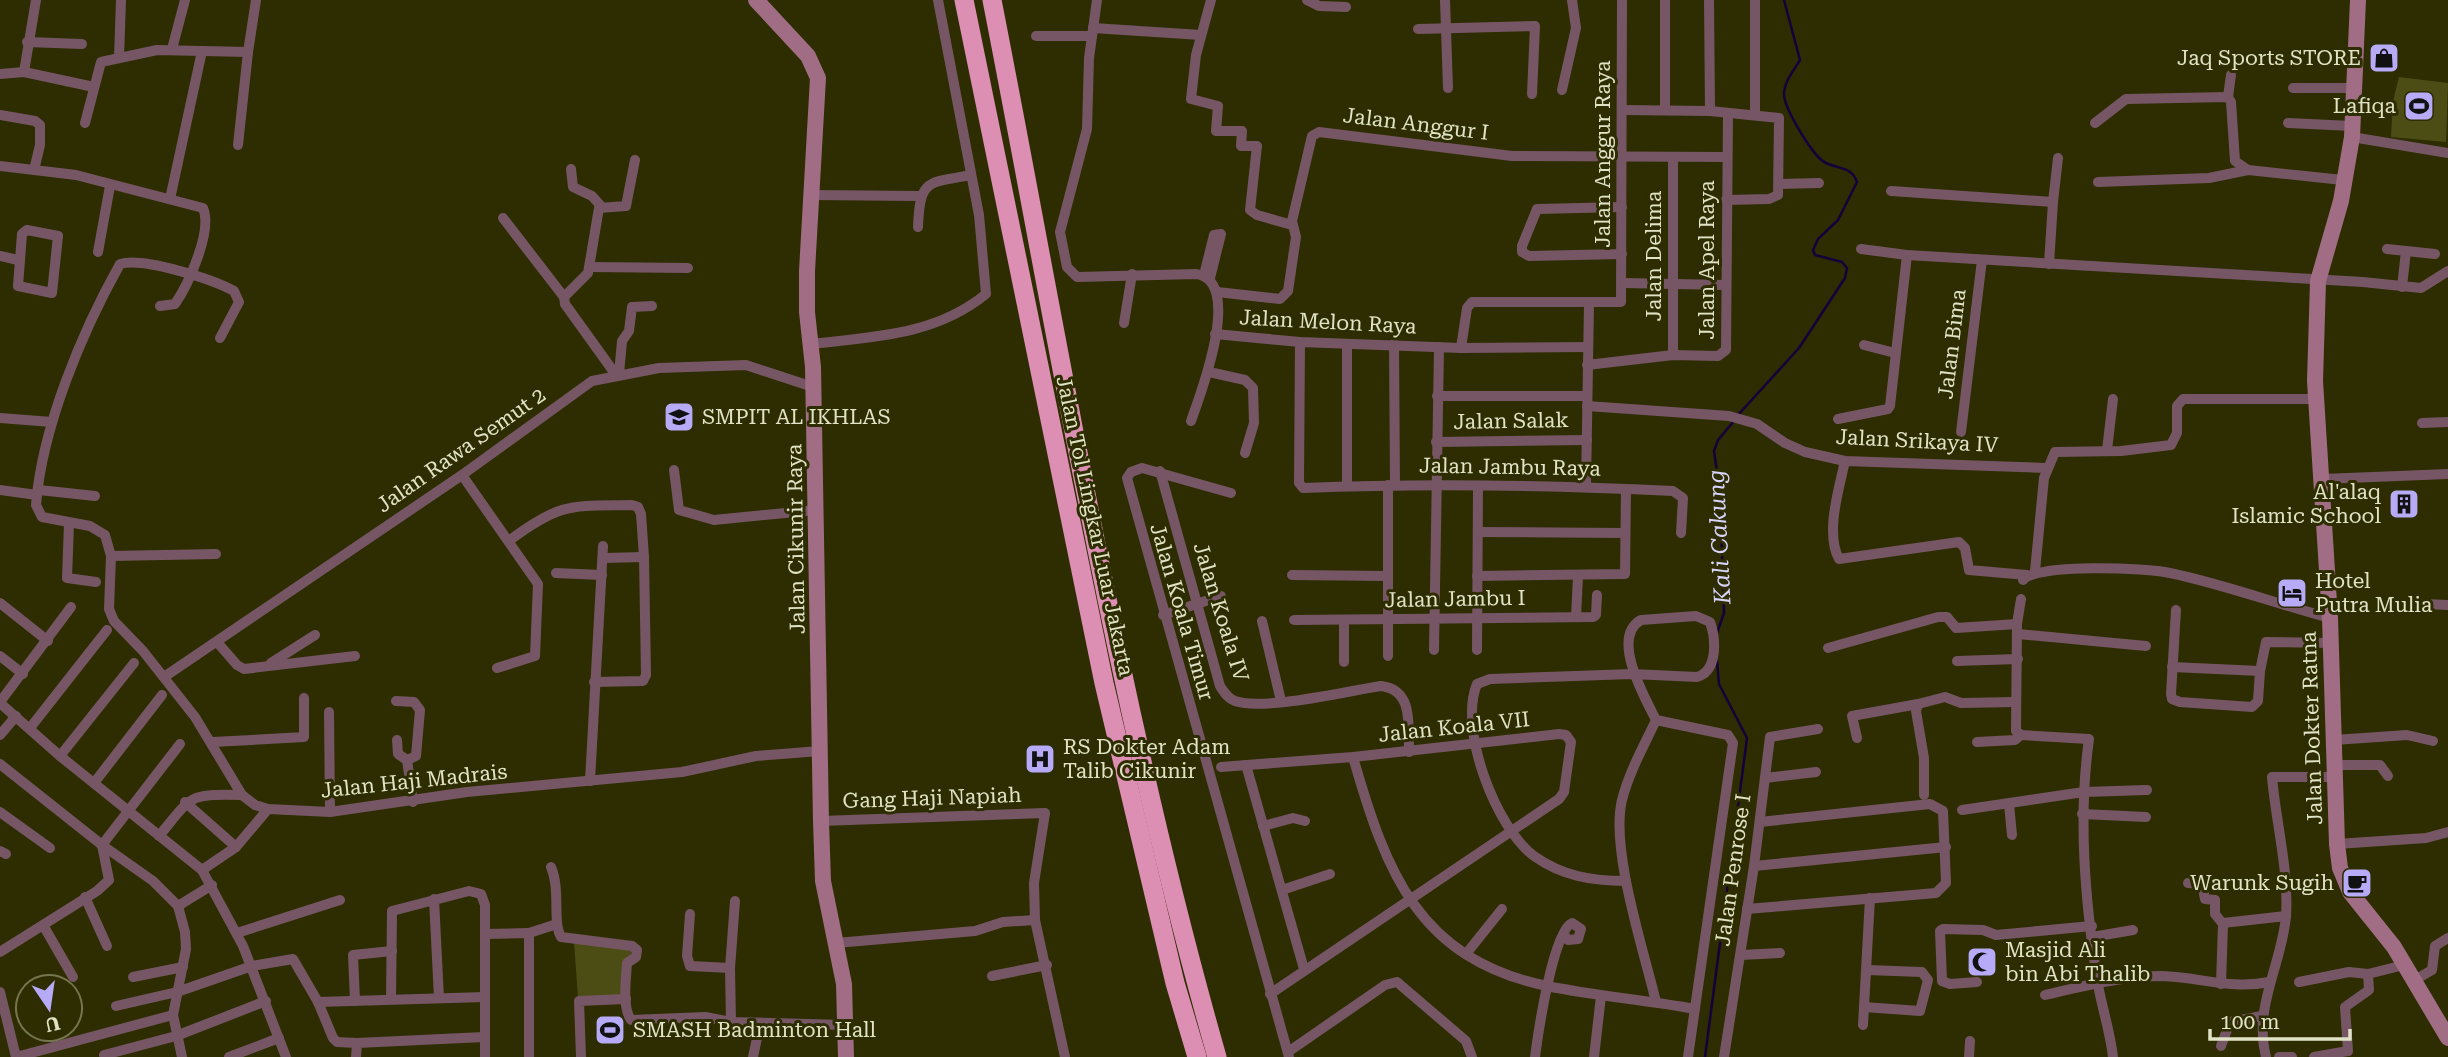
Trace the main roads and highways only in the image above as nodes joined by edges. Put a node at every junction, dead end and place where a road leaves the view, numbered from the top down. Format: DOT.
graph roads {
  1 [pos="964,0"];
  2 [pos="992,0"];
  3 [pos="1197,1057"];
  4 [pos="1217,1057"];
  1 -- 3 [label="highway, Jalan Tol Lingkar Luar Jakarta"];
  2 -- 4 [label="highway, Jalan Tol Lingkar Luar Jakarta"];
}
